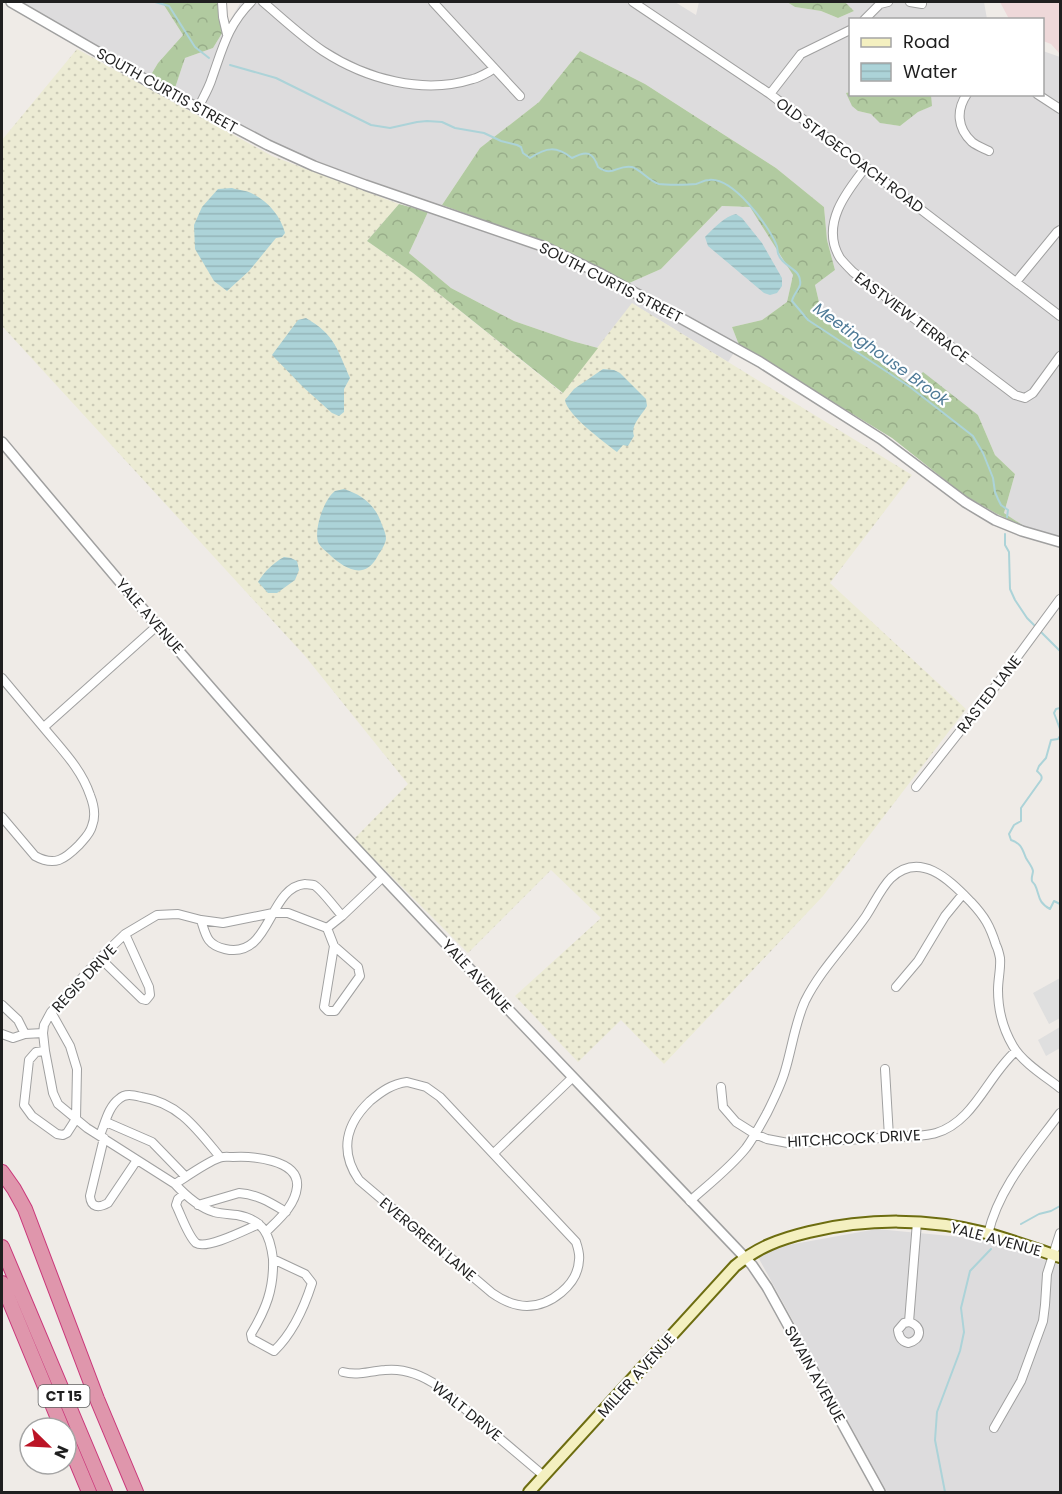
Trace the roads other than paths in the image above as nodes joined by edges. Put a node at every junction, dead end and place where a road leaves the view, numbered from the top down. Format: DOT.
graph roads {
  1 [pos="10,2"];
  2 [pos="222,2"];
  3 [pos="251,2"];
  4 [pos="262,2"];
  5 [pos="433,2"];
  6 [pos="633,2"];
  7 [pos="888,2"];
  8 [pos="910,2"];
  9 [pos="922,4"];
  10 [pos="866,18"];
  11 [pos="849,30"];
  12 [pos="227,34"];
  13 [pos="494,69"];
  14 [pos="770,94"];
  15 [pos="519,96"];
  16 [pos="966,96"];
  17 [pos="1039,96"];
  18 [pos="198,108"];
  19 [pos="1060,109"];
  20 [pos="989,152"];
  21 [pos="866,167"];
  22 [pos="1060,230"];
  23 [pos="1016,282"];
  24 [pos="1060,316"];
  25 [pos="1060,356"];
  26 [pos="2,442"];
  27 [pos="1060,542"];
  28 [pos="1060,599"];
  29 [pos="158,625"];
  30 [pos="2,678"];
  31 [pos="44,727"];
  32 [pos="916,787"];
  33 [pos="2,817"];
  34 [pos="383,877"];
  35 [pos="963,894"];
  36 [pos="273,914"];
  37 [pos="342,916"];
  38 [pos="201,920"];
  39 [pos="327,928"];
  40 [pos="125,933"];
  41 [pos="334,946"];
  42 [pos="100,958"];
  43 [pos="896,987"];
  44 [pos="2,1005"];
  45 [pos="51,1012"];
  46 [pos="44,1033"];
  47 [pos="2,1034"];
  48 [pos="25,1034"];
  49 [pos="45,1051"];
  50 [pos="1016,1051"];
  51 [pos="885,1069"];
  52 [pos="572,1078"];
  53 [pos="721,1087"];
  54 [pos="1060,1088"];
  55 [pos="1060,1113"];
  56 [pos="76,1119"];
  57 [pos="106,1122"];
  58 [pos="755,1134"];
  59 [pos="102,1137"];
  60 [pos="889,1137"];
  61 [pos="494,1153"];
  62 [pos="220,1157"];
  63 [pos="137,1160"];
  64 [pos="2,1172"];
  65 [pos="186,1177"];
  66 [pos="175,1184"];
  67 [pos="2,1187"];
  68 [pos="184,1194"];
  69 [pos="17,1195"];
  70 [pos="690,1201"];
  71 [pos="198,1205"];
  72 [pos="286,1212"];
  73 [pos="917,1222"];
  74 [pos="259,1224"];
  75 [pos="266,1232"];
  76 [pos="988,1233"];
  77 [pos="1060,1233"];
  78 [pos="2,1247"];
  79 [pos="1057,1256"];
  80 [pos="745,1258"];
  81 [pos="273,1259"];
  82 [pos="2,1283"];
  83 [pos="909,1322"];
  84 [pos="343,1372"];
  85 [pos="57,1416"];
  86 [pos="994,1428"];
  87 [pos="78,1466"];
  88 [pos="544,1476"];
  89 [pos="89,1492"];
  90 [pos="105,1492"];
  91 [pos="136,1492"];
  92 [pos="529,1492"];
  93 [pos="880,1492"];
  1 -- 18 [label="street, SOUTH CURTIS STREET"];
  2 -- 12 [label="street"];
  3 -- 12 [label="street"];
  4 -- 13 [label="street"];
  5 -- 13 [label="street"];
  6 -- 14 [label="street, OLD STAGECOACH ROAD"];
  7 -- 10 [label="street"];
  8 -- 9 [label="street"];
  11 -- 14 [label="street"];
  12 -- 18 [label="street"];
  13 -- 15 [label="street"];
  14 -- 21 [label="street, OLD STAGECOACH ROAD"];
  16 -- 20 [label="street"];
  17 -- 19 [label="street"];
  18 -- 27 [label="street, SOUTH CURTIS STREET"];
  21 -- 23 [label="street, OLD STAGECOACH ROAD"];
  21 -- 25 [label="street, EASTVIEW TERRACE"];
  22 -- 23 [label="street"];
  23 -- 24 [label="street, OLD STAGECOACH ROAD"];
  26 -- 29 [label="street, YALE AVENUE"];
  28 -- 32 [label="street, RASTED LANE"];
  29 -- 31 [label="street"];
  29 -- 34 [label="street, YALE AVENUE"];
  30 -- 31 [label="street"];
  31 -- 33 [label="street"];
  34 -- 37 [label="street"];
  34 -- 52 [label="street, YALE AVENUE"];
  35 -- 43 [label="street"];
  35 -- 50 [label="street"];
  35 -- 58 [label="street"];
  36 -- 37 [label="street"];
  36 -- 38 [label="street, REGIS DRIVE"];
  36 -- 38 [label="street"];
  36 -- 39 [label="street, REGIS DRIVE"];
  37 -- 39 [label="street"];
  38 -- 40 [label="street, REGIS DRIVE"];
  39 -- 41 [label="street"];
  40 -- 42 [label="street, REGIS DRIVE"];
  40 -- 42 [label="street"];
  41 -- 41 [label="street"];
  42 -- 45 [label="street, REGIS DRIVE"];
  44 -- 48 [label="street"];
  45 -- 46 [label="street, REGIS DRIVE"];
  45 -- 56 [label="street"];
  46 -- 48 [label="street"];
  46 -- 49 [label="street, REGIS DRIVE"];
  47 -- 48 [label="street"];
  49 -- 56 [label="street, REGIS DRIVE"];
  49 -- 56 [label="street"];
  50 -- 54 [label="street"];
  50 -- 60 [label="street, HITCHCOCK DRIVE"];
  51 -- 60 [label="street"];
  52 -- 61 [label="street"];
  52 -- 70 [label="street, YALE AVENUE"];
  53 -- 58 [label="street, HITCHCOCK DRIVE"];
  55 -- 76 [label="street"];
  56 -- 59 [label="street, REGIS DRIVE"];
  57 -- 59 [label="street"];
  57 -- 62 [label="street"];
  57 -- 65 [label="street"];
  58 -- 60 [label="street, HITCHCOCK DRIVE"];
  58 -- 70 [label="street"];
  59 -- 63 [label="street, REGIS DRIVE"];
  59 -- 63 [label="street"];
  61 -- 61 [label="street, EVERGREEN LANE"];
  62 -- 65 [label="street"];
  62 -- 72 [label="street"];
  63 -- 66 [label="street, REGIS DRIVE"];
  64 -- 69 [label="highway"];
  65 -- 66 [label="street"];
  66 -- 68 [label="street, REGIS DRIVE"];
  67 -- 69 [label="highway"];
  68 -- 71 [label="street, REGIS DRIVE"];
  68 -- 74 [label="street"];
  69 -- 91 [label="highway"];
  70 -- 80 [label="street, YALE AVENUE"];
  71 -- 72 [label="street"];
  71 -- 74 [label="street, REGIS DRIVE"];
  72 -- 75 [label="street"];
  73 -- 76 [label="main road, YALE AVENUE"];
  73 -- 80 [label="main road, YALE AVENUE"];
  73 -- 83 [label="street"];
  74 -- 75 [label="street"];
  75 -- 81 [label="street"];
  76 -- 79 [label="main road, YALE AVENUE"];
  77 -- 79 [label="street"];
  78 -- 90 [label="highway, CT 15"];
  79 -- 86 [label="street"];
  80 -- 88 [label="main road, MILLER AVENUE"];
  80 -- 93 [label="street, SWAIN AVENUE"];
  81 -- 81 [label="street"];
  82 -- 85 [label="highway, CT 15"];
  84 -- 88 [label="street, WALT DRIVE"];
  87 -- 89 [label="highway"];
  88 -- 92 [label="main road, MILLER AVENUE"];
}
